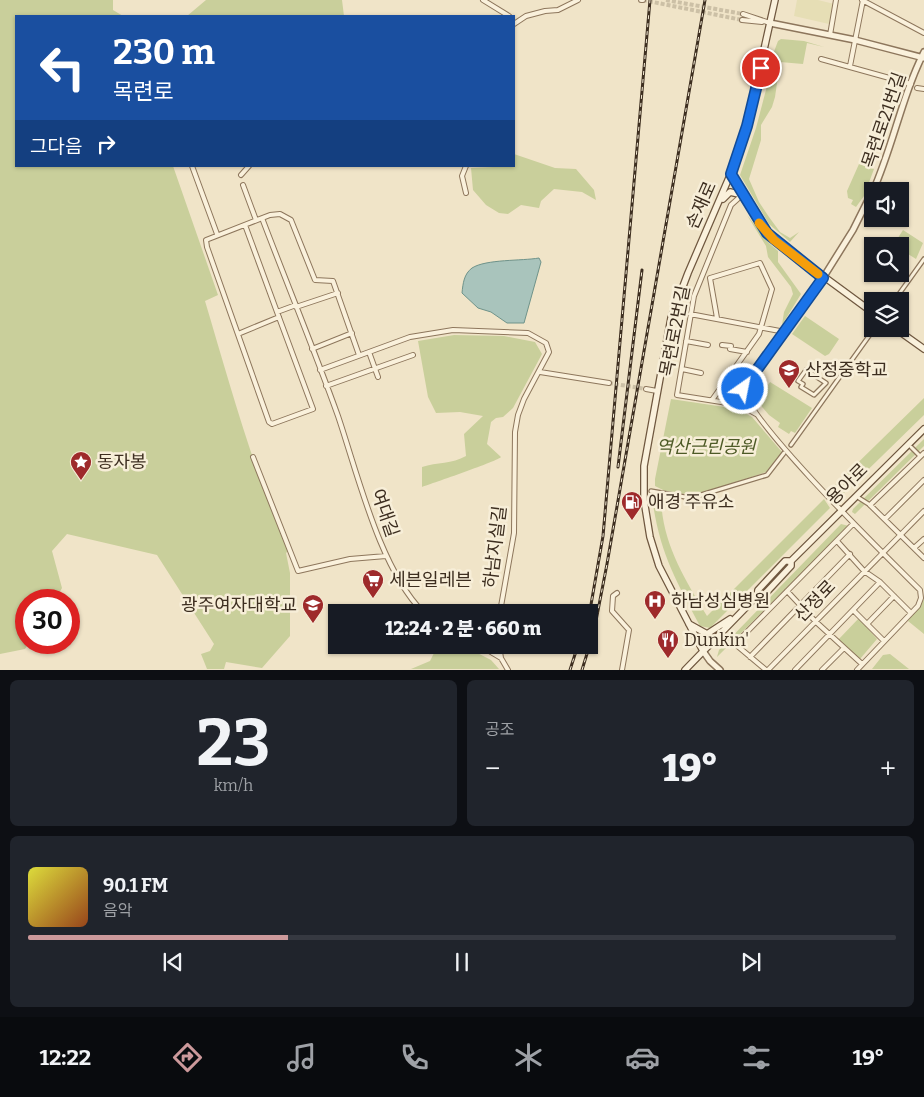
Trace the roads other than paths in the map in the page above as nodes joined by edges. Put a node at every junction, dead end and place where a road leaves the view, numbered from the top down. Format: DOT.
graph roads {
  1 [pos="483,0"];
  2 [pos="578,0"];
  3 [pos="775,0"];
  4 [pos="836,0"];
  5 [pos="862,0"];
  6 [pos="743,14"];
  7 [pos="507,15"];
  8 [pos="742,20"];
  9 [pos="515,23"];
  10 [pos="770,23"];
  11 [pos="924,33"];
  12 [pos="830,35"];
  13 [pos="855,40"];
  14 [pos="923,56"];
  15 [pos="821,59"];
  16 [pos="850,66"];
  17 [pos="911,84"];
  18 [pos="917,88"];
  19 [pos="924,89"];
  20 [pos="192,167"];
  21 [pos="248,167"];
  22 [pos="466,167"];
  23 [pos="731,174"];
  24 [pos="241,175"];
  25 [pos="877,182"];
  26 [pos="243,184"];
  27 [pos="466,193"];
  28 [pos="743,195"];
  29 [pos="717,206"];
  30 [pos="864,210"];
  31 [pos="262,218"];
  32 [pos="256,220"];
  33 [pos="245,225"];
  34 [pos="217,234"];
  35 [pos="924,259"];
  36 [pos="702,272"];
  37 [pos="710,278"];
  38 [pos="823,278"];
  39 [pos="900,292"];
  40 [pos="338,293"];
  41 [pos="296,306"];
  42 [pos="864,306"];
  43 [pos="690,314"];
  44 [pos="278,315"];
  45 [pos="717,318"];
  46 [pos="761,327"];
  47 [pos="785,332"];
  48 [pos="352,333"];
  49 [pos="238,334"];
  50 [pos="868,337"];
  51 [pos="907,337"];
  52 [pos="686,341"];
  53 [pos="708,345"];
  54 [pos="722,345"];
  55 [pos="312,349"];
  56 [pos="924,349"];
  57 [pos="369,352"];
  58 [pos="747,352"];
  59 [pos="359,355"];
  60 [pos="413,355"];
  61 [pos="375,369"];
  62 [pos="682,369"];
  63 [pos="320,370"];
  64 [pos="806,370"];
  65 [pos="540,372"];
  66 [pos="702,373"];
  67 [pos="378,377"];
  68 [pos="610,384"];
  69 [pos="326,386"];
  70 [pos="744,386"];
  71 [pos="646,389"];
  72 [pos="657,392"];
  73 [pos="735,395"];
  74 [pos="746,397"];
  75 [pos="712,400"];
  76 [pos="726,402"];
  77 [pos="739,405"];
  78 [pos="760,417"];
  79 [pos="924,429"];
  80 [pos="791,444"];
  81 [pos="911,447"];
  82 [pos="784,453"];
  83 [pos="922,455"];
  84 [pos="253,457"];
  85 [pos="924,460"];
  86 [pos="924,480"];
  87 [pos="651,491"];
  88 [pos="859,498"];
  89 [pos="870,505"];
  90 [pos="840,511"];
  91 [pos="924,511"];
  92 [pos="885,519"];
  93 [pos="854,524"];
  94 [pos="900,534"];
  95 [pos="924,539"];
  96 [pos="837,541"];
  97 [pos="914,548"];
  98 [pos="882,553"];
  99 [pos="850,554"];
  100 [pos="386,556"];
  101 [pos="924,558"];
  102 [pos="864,571"];
  103 [pos="880,582"];
  104 [pos="787,590"];
  105 [pos="617,593"];
  106 [pos="894,596"];
  107 [pos="416,604"];
  108 [pos="501,604"];
  109 [pos="800,605"];
  110 [pos="853,610"];
  111 [pos="742,611"];
  112 [pos="911,613"];
  113 [pos="814,621"];
  114 [pos="688,622"];
  115 [pos="867,624"];
  116 [pos="829,635"];
  117 [pos="884,641"];
  118 [pos="844,648"];
  119 [pos="703,651"];
  120 [pos="494,654"];
  121 [pos="500,654"];
  122 [pos="750,657"];
  123 [pos="501,658"];
  124 [pos="862,664"];
  125 [pos="508,670"];
  126 [pos="622,670"];
  127 [pos="685,670"];
  128 [pos="720,670"];
  129 [pos="767,670"];
  130 [pos="795,670"];
  131 [pos="822,670"];
  132 [pos="857,670"];
  1 -- 7 [label="street"];
  2 -- 9 [label="street"];
  3 -- 10 [label="main road, 손재로"];
  4 -- 12 [label="street"];
  5 -- 11 [label="street"];
  5 -- 13 [label="street"];
  6 -- 10 [label="street"];
  8 -- 10 [label="street"];
  10 -- 12 [label="street"];
  10 -- 23 [label="main road, 손재로"];
  12 -- 13 [label="street"];
  13 -- 14 [label="street"];
  13 -- 16 [label="street"];
  14 -- 17 [label="street, 목련로21번길"];
  15 -- 16 [label="street"];
  16 -- 17 [label="street"];
  17 -- 25 [label="street, 목련로21번길"];
  18 -- 19 [label="street"];
  20 -- 34 [label="street"];
  21 -- 24 [label="street"];
  22 -- 27 [label="street"];
  23 -- 28 [label="main road"];
  23 -- 29 [label="main road, 손재로"];
  26 -- 32 [label="street"];
  28 -- 29 [label="main road"];
  28 -- 36 [label="street, 목련로2번길"];
  28 -- 38 [label="main road"];
  29 -- 72 [label="main road, 손재로"];
  30 -- 38 [label="street, 목련로21번길"];
  31 -- 32 [label="street"];
  31 -- 40 [label="street"];
  31 -- 41 [label="street, 여대길"];
  32 -- 33 [label="street"];
  33 -- 34 [label="street"];
  33 -- 44 [label="street"];
  34 -- 49 [label="street"];
  35 -- 39 [label="street"];
  36 -- 37 [label="street, 목련로2번길"];
  36 -- 43 [label="street, 목련로2번길"];
  37 -- 45 [label="street"];
  37 -- 46 [label="street, 목련로2번길"];
  38 -- 42 [label="main road"];
  38 -- 47 [label="street"];
  40 -- 41 [label="street"];
  40 -- 48 [label="street"];
  41 -- 44 [label="street"];
  41 -- 55 [label="street, 여대길"];
  43 -- 45 [label="street"];
  43 -- 52 [label="street, 목련로2번길"];
  44 -- 49 [label="street"];
  44 -- 49 [label="street"];
  45 -- 46 [label="street"];
  46 -- 47 [label="street"];
  46 -- 58 [label="street"];
  47 -- 70 [label="street"];
  48 -- 55 [label="street"];
  48 -- 59 [label="street"];
  50 -- 80 [label="street"];
  51 -- 56 [label="main road"];
  52 -- 53 [label="street"];
  52 -- 62 [label="street, 목련로2번길"];
  54 -- 58 [label="street"];
  55 -- 63 [label="street, 여대길"];
  57 -- 59 [label="street, 하남지실길"];
  57 -- 61 [label="street"];
  57 -- 65 [label="street, 하남지실길"];
  58 -- 75 [label="street"];
  59 -- 63 [label="street, 하남지실길"];
  60 -- 61 [label="street"];
  61 -- 67 [label="street"];
  61 -- 69 [label="street"];
  62 -- 66 [label="street"];
  62 -- 75 [label="street, 목련로2번길"];
  63 -- 69 [label="street, 여대길"];
  64 -- 64 [label="street"];
  65 -- 68 [label="street"];
  65 -- 108 [label="street, 하남지실길"];
  69 -- 100 [label="street, 여대길"];
  70 -- 73 [label="street"];
  70 -- 74 [label="street"];
  71 -- 72 [label="street"];
  72 -- 114 [label="main road, 손재로"];
  73 -- 74 [label="street"];
  73 -- 76 [label="street"];
  73 -- 77 [label="street"];
  74 -- 77 [label="street"];
  74 -- 78 [label="street"];
  75 -- 76 [label="street"];
  76 -- 77 [label="street"];
  77 -- 78 [label="street"];
  78 -- 90 [label="street"];
  79 -- 90 [label="main road, 용아로"];
  81 -- 83 [label="street"];
  82 -- 87 [label="street"];
  83 -- 85 [label="street"];
  83 -- 89 [label="street"];
  84 -- 100 [label="street"];
  86 -- 92 [label="street"];
  88 -- 89 [label="street"];
  89 -- 92 [label="street"];
  90 -- 93 [label="street"];
  90 -- 111 [label="main road, 용아로"];
  91 -- 94 [label="street, 산정로"];
  92 -- 94 [label="street"];
  93 -- 96 [label="street"];
  93 -- 98 [label="street"];
  94 -- 97 [label="street"];
  94 -- 98 [label="street, 산정로"];
  95 -- 97 [label="street"];
  96 -- 99 [label="street"];
  96 -- 104 [label="street"];
  97 -- 101 [label="street"];
  98 -- 102 [label="street, 산정로"];
  98 -- 112 [label="street"];
  99 -- 102 [label="street"];
  99 -- 109 [label="street"];
  100 -- 107 [label="street, 여대길"];
  102 -- 103 [label="street"];
  102 -- 113 [label="street, 산정로"];
  103 -- 106 [label="street"];
  103 -- 110 [label="street"];
  104 -- 109 [label="street"];
  104 -- 122 [label="street"];
  105 -- 126 [label="street"];
  106 -- 112 [label="street"];
  106 -- 115 [label="street"];
  109 -- 113 [label="street"];
  109 -- 122 [label="street"];
  110 -- 115 [label="street"];
  110 -- 116 [label="street"];
  111 -- 114 [label="main road"];
  111 -- 119 [label="main road, 용아로"];
  112 -- 117 [label="street"];
  113 -- 116 [label="street"];
  113 -- 129 [label="street, 산정로"];
  114 -- 119 [label="main road, 손재로"];
  115 -- 117 [label="street"];
  116 -- 118 [label="street"];
  116 -- 130 [label="street"];
  117 -- 124 [label="street"];
  118 -- 124 [label="street"];
  118 -- 131 [label="street"];
  119 -- 127 [label="main road, 용아로"];
  119 -- 128 [label="street"];
  120 -- 123 [label="street"];
  121 -- 123 [label="street"];
  122 -- 129 [label="street"];
  123 -- 125 [label="street"];
  124 -- 132 [label="street"];
}
